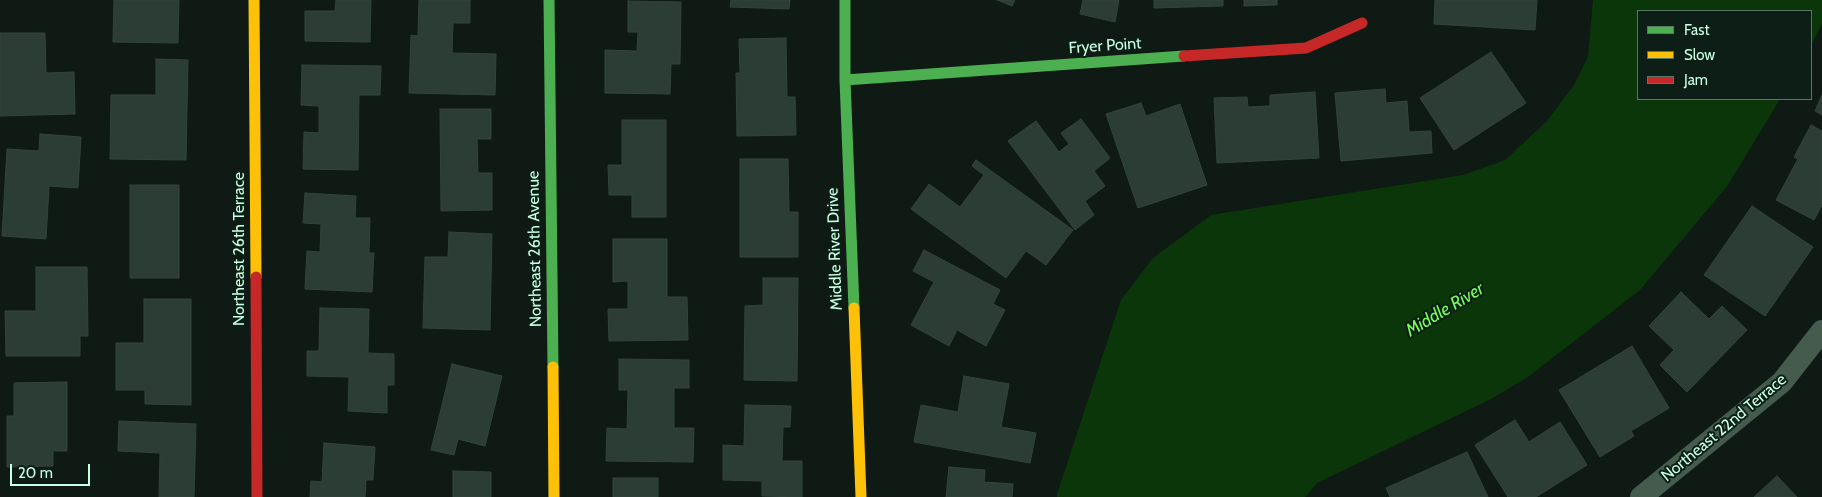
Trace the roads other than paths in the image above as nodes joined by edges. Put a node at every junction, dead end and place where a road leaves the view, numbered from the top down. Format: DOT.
graph roads {
  1 [pos="254,0"];
  2 [pos="549,0"];
  3 [pos="845,0"];
  4 [pos="1362,22"];
  5 [pos="844,80"];
  6 [pos="1822,330"];
  7 [pos="257,497"];
  8 [pos="554,497"];
  9 [pos="861,497"];
  10 [pos="1641,497"];
  1 -- 7 [label="street, Northeast 26th Terrace"];
  2 -- 8 [label="street, Northeast 26th Avenue"];
  3 -- 5 [label="street, Middle River Drive"];
  4 -- 5 [label="street, Fryer Point"];
  5 -- 9 [label="street, Middle River Drive"];
  6 -- 10 [label="street, Northeast 22nd Terrace"];
}
